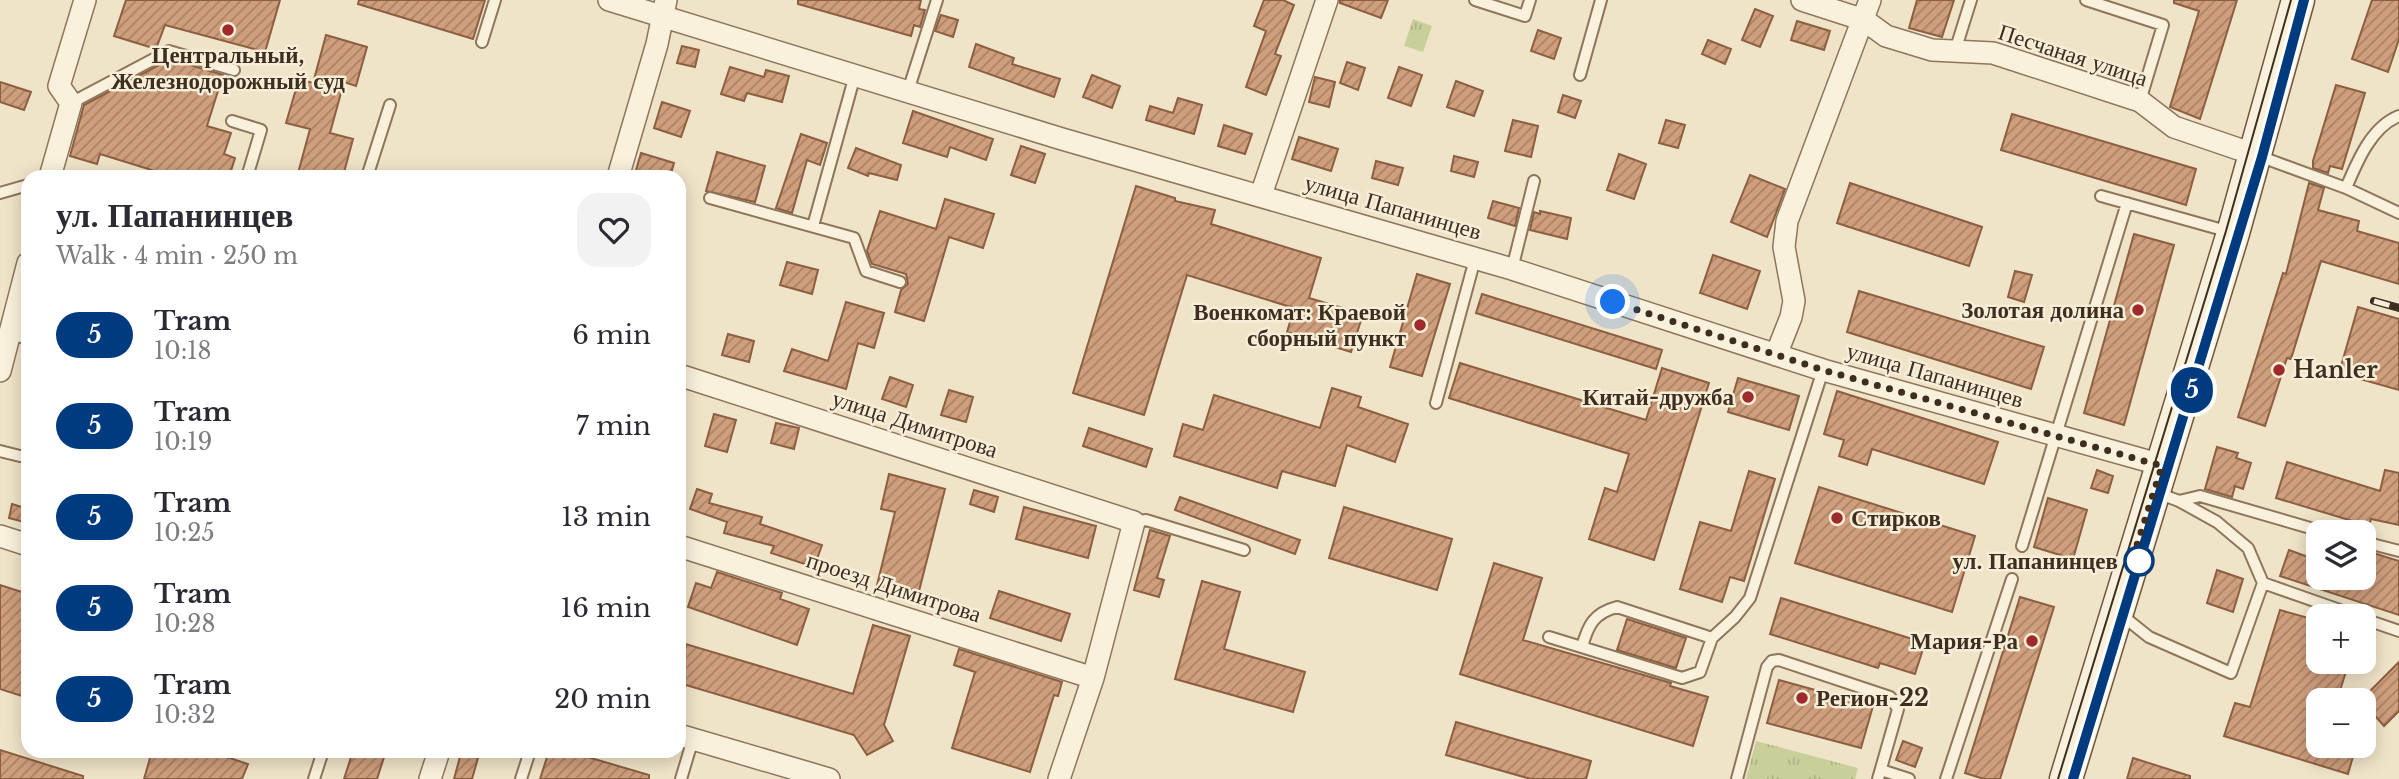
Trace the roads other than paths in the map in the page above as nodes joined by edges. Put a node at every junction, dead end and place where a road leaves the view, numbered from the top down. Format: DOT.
graph roads {
  1 [pos="85,0"];
  2 [pos="495,0"];
  3 [pos="609,0"];
  4 [pos="937,0"];
  5 [pos="1327,0"];
  6 [pos="1475,0"];
  7 [pos="1530,0"];
  8 [pos="1601,0"];
  9 [pos="1802,0"];
  10 [pos="1971,0"];
  11 [pos="2086,0"];
  12 [pos="2298,0"];
  13 [pos="664,8"];
  14 [pos="1867,10"];
  15 [pos="482,42"];
  16 [pos="1955,51"];
  17 [pos="234,70"];
  18 [pos="855,75"];
  19 [pos="1580,75"];
  20 [pos="908,91"];
  21 [pos="2140,101"];
  22 [pos="71,103"];
  23 [pos="390,105"];
  24 [pos="2399,116"];
  25 [pos="232,121"];
  26 [pos="2256,155"];
  27 [pos="52,170"];
  28 [pos="249,170"];
  29 [pos="369,170"];
  30 [pos="620,170"];
  31 [pos="1534,181"];
  32 [pos="21,187"];
  33 [pos="2346,188"];
  34 [pos="0,193"];
  35 [pos="1261,195"];
  36 [pos="2101,196"];
  37 [pos="710,198"];
  38 [pos="2127,203"];
  39 [pos="2399,213"];
  40 [pos="813,226"];
  41 [pos="2233,233"];
  42 [pos="1475,259"];
  43 [pos="1512,269"];
  44 [pos="900,282"];
  45 [pos="19,337"];
  46 [pos="1776,355"];
  47 [pos="1823,370"];
  48 [pos="0,371"];
  49 [pos="686,377"];
  50 [pos="1436,403"];
  51 [pos="2056,436"];
  52 [pos="0,451"];
  53 [pos="20,456"];
  54 [pos="2165,486"];
  55 [pos="1134,522"];
  56 [pos="2306,527"];
  57 [pos="0,536"];
  58 [pos="21,543"];
  59 [pos="2376,545"];
  60 [pos="2022,546"];
  61 [pos="686,547"];
  62 [pos="1244,550"];
  63 [pos="2399,551"];
  64 [pos="2012,579"];
  65 [pos="2263,583"];
  66 [pos="2323,604"];
  67 [pos="2116,613"];
  68 [pos="2376,623"];
  69 [pos="2399,631"];
  70 [pos="1549,637"];
  71 [pos="1712,638"];
  72 [pos="1582,647"];
  73 [pos="1093,678"];
  74 [pos="686,737"];
  75 [pos="321,758"];
  76 [pos="437,758"];
  77 [pos="528,758"];
  78 [pos="684,758"];
  79 [pos="1879,774"];
  80 [pos="314,779"];
  81 [pos="430,779"];
  82 [pos="521,779"];
  83 [pos="681,779"];
  84 [pos="829,779"];
  85 [pos="1059,779"];
  86 [pos="1737,779"];
  87 [pos="1909,779"];
  88 [pos="1946,779"];
  89 [pos="2066,779"];
  1 -- 22 [label="street"];
  2 -- 15 [label="lane"];
  3 -- 13 [label="street, улица Папанинцев"];
  4 -- 20 [label="lane"];
  5 -- 35 [label="street"];
  6 -- 7 [label="lane"];
  8 -- 19 [label="lane"];
  9 -- 14 [label="street, Песчаная улица"];
  10 -- 16 [label="lane"];
  11 -- 21 [label="lane"];
  12 -- 26 [label="main road"];
  13 -- 18 [label="street, улица Папанинцев"];
  13 -- 30 [label="street"];
  14 -- 16 [label="street, Песчаная улица"];
  14 -- 46 [label="street"];
  16 -- 21 [label="street, Песчаная улица"];
  17 -- 22 [label="lane"];
  18 -- 20 [label="street, улица Папанинцев"];
  18 -- 40 [label="lane"];
  20 -- 35 [label="street, улица Папанинцев"];
  21 -- 26 [label="street, Песчаная улица"];
  22 -- 27 [label="street"];
  23 -- 29 [label="lane"];
  24 -- 33 [label="lane"];
  25 -- 28 [label="lane"];
  26 -- 33 [label="lane, Песчаная улица"];
  26 -- 41 [label="main road"];
  31 -- 43 [label="lane"];
  32 -- 34 [label="lane"];
  33 -- 39 [label="lane, Песчаная улица"];
  35 -- 42 [label="street, улица Папанинцев"];
  36 -- 38 [label="lane"];
  37 -- 40 [label="lane"];
  38 -- 41 [label="lane"];
  38 -- 51 [label="lane"];
  40 -- 44 [label="lane"];
  41 -- 54 [label="main road"];
  42 -- 43 [label="street, улица Папанинцев"];
  42 -- 50 [label="lane"];
  43 -- 46 [label="street, улица Папанинцев"];
  45 -- 48 [label="street"];
  46 -- 47 [label="street, улица Папанинцев"];
  47 -- 51 [label="street, улица Папанинцев"];
  47 -- 71 [label="lane"];
  49 -- 55 [label="street, улица Димитрова"];
  51 -- 54 [label="street, улица Папанинцев"];
  51 -- 60 [label="lane"];
  52 -- 53 [label="lane"];
  54 -- 56 [label="lane"];
  54 -- 65 [label="lane"];
  54 -- 67 [label="main road"];
  55 -- 62 [label="lane"];
  55 -- 73 [label="street"];
  57 -- 58 [label="street"];
  59 -- 63 [label="lane"];
  61 -- 73 [label="street, проезд Димитрова"];
  64 -- 88 [label="lane"];
  65 -- 66 [label="lane"];
  65 -- 67 [label="lane"];
  67 -- 89 [label="main road"];
  68 -- 69 [label="lane"];
  70 -- 72 [label="lane"];
  71 -- 72 [label="lane"];
  71 -- 72 [label="lane"];
  73 -- 85 [label="street"];
  74 -- 84 [label="street"];
  75 -- 80 [label="lane"];
  76 -- 81 [label="street"];
  77 -- 82 [label="lane"];
  78 -- 83 [label="lane"];
  79 -- 86 [label="lane"];
  79 -- 87 [label="lane"];
}
